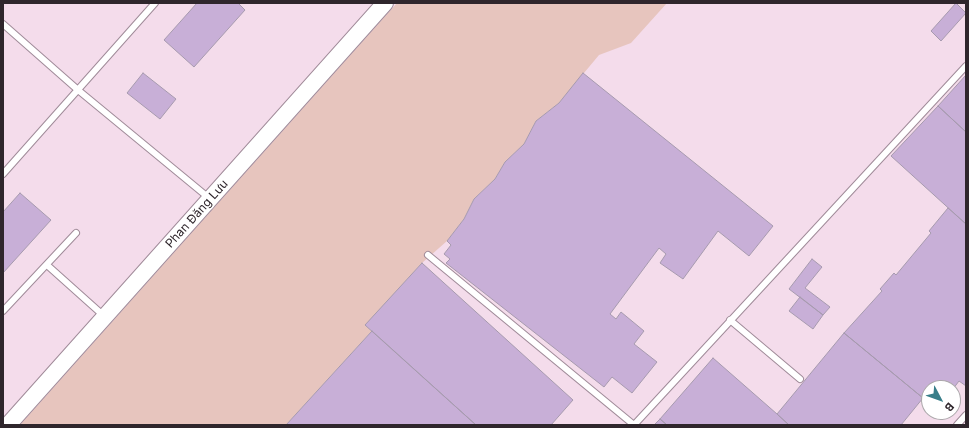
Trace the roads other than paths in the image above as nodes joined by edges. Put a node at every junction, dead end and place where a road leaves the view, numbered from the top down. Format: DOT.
graph roads {
  1 [pos="155,3"];
  2 [pos="385,3"];
  3 [pos="3,24"];
  4 [pos="966,66"];
  5 [pos="78,90"];
  6 [pos="3,174"];
  7 [pos="211,198"];
  8 [pos="76,233"];
  9 [pos="428,255"];
  10 [pos="47,265"];
  11 [pos="3,311"];
  12 [pos="105,317"];
  13 [pos="730,320"];
  14 [pos="800,379"];
  15 [pos="966,414"];
  16 [pos="8,425"];
  17 [pos="634,425"];
  18 [pos="957,425"];
  1 -- 5 [label="lane"];
  2 -- 7 [label="street, Phan Đăng Lưu"];
  3 -- 5 [label="lane"];
  4 -- 13 [label="lane"];
  5 -- 6 [label="lane"];
  5 -- 7 [label="lane"];
  7 -- 12 [label="street, Phan Đăng Lưu"];
  8 -- 10 [label="lane"];
  9 -- 17 [label="lane"];
  10 -- 11 [label="lane"];
  10 -- 12 [label="lane"];
  12 -- 16 [label="street, Phan Đăng Lưu"];
  13 -- 14 [label="lane"];
  13 -- 17 [label="lane"];
  15 -- 18 [label="lane"];
}
